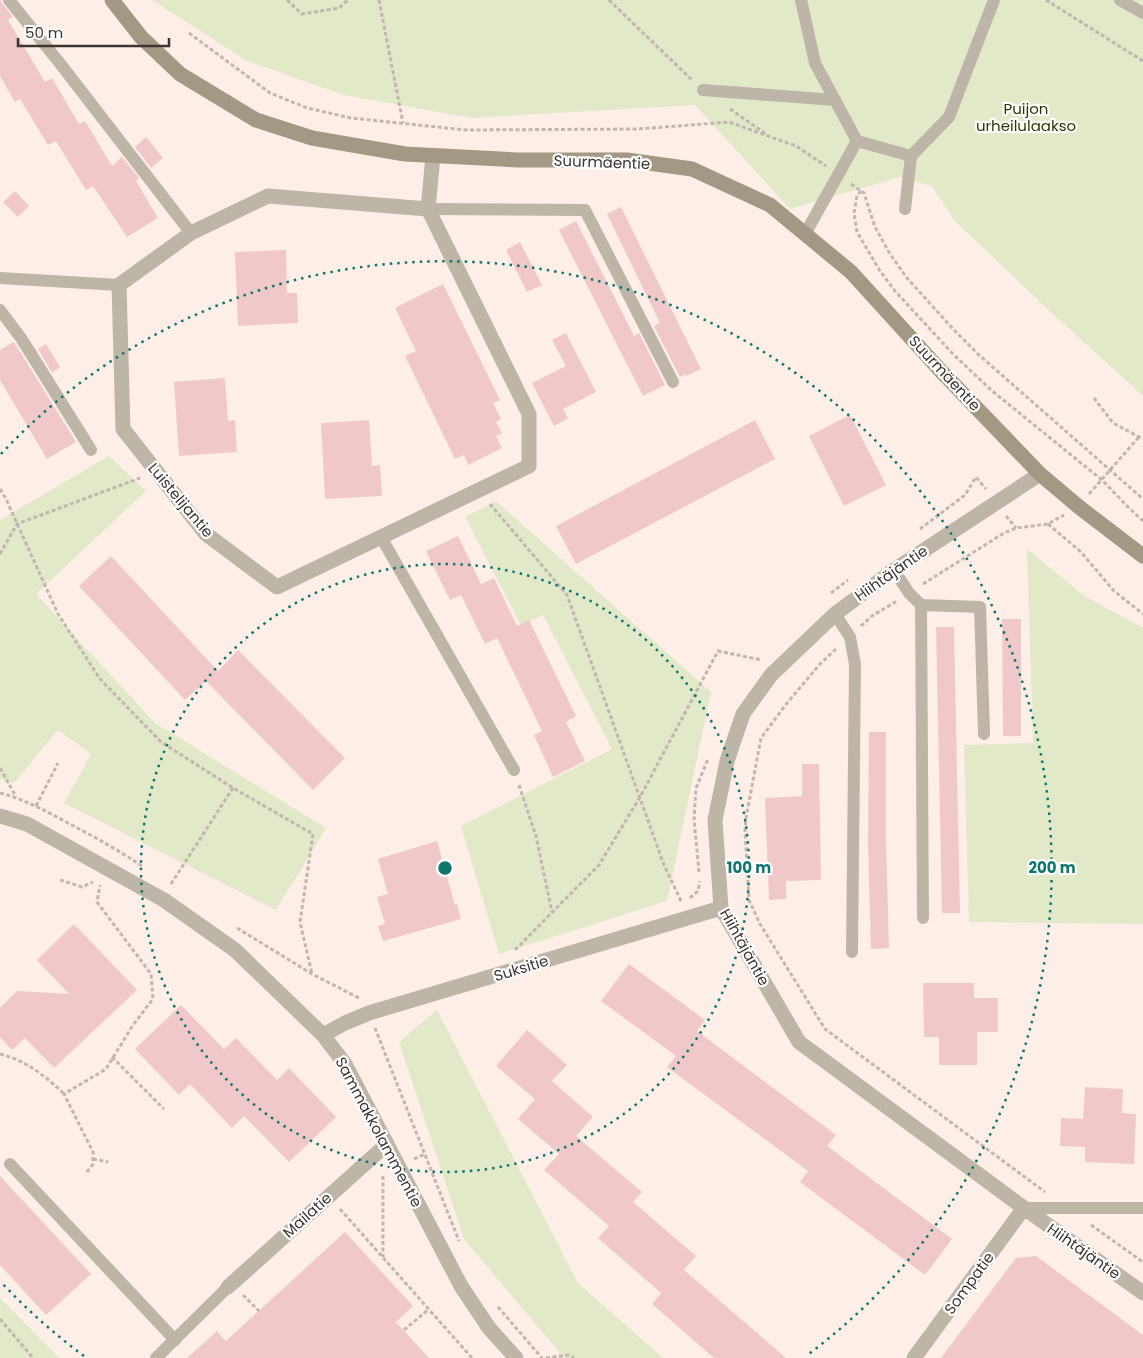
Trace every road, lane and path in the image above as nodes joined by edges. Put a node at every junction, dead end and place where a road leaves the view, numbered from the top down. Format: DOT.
graph roads {
  1 [pos="9,0"];
  2 [pos="112,0"];
  3 [pos="287,0"];
  4 [pos="348,0"];
  5 [pos="379,0"];
  6 [pos="609,0"];
  7 [pos="802,0"];
  8 [pos="994,0"];
  9 [pos="1046,0"];
  10 [pos="1120,0"];
  11 [pos="1143,13"];
  12 [pos="189,33"];
  13 [pos="1143,60"];
  14 [pos="702,90"];
  15 [pos="835,100"];
  16 [pos="403,123"];
  17 [pos="770,136"];
  18 [pos="856,141"];
  19 [pos="433,156"];
  20 [pos="911,156"];
  21 [pos="838,174"];
  22 [pos="862,192"];
  23 [pos="428,209"];
  24 [pos="904,209"];
  25 [pos="191,233"];
  26 [pos="805,234"];
  27 [pos="0,278"];
  28 [pos="119,285"];
  29 [pos="0,310"];
  30 [pos="673,382"];
  31 [pos="1094,398"];
  32 [pos="1139,437"];
  33 [pos="1143,439"];
  34 [pos="91,450"];
  35 [pos="1110,470"];
  36 [pos="157,472"];
  37 [pos="1040,474"];
  38 [pos="1102,480"];
  39 [pos="0,490"];
  40 [pos="479,491"];
  41 [pos="1143,499"];
  42 [pos="1079,507"];
  43 [pos="1143,521"];
  44 [pos="17,524"];
  45 [pos="1048,524"];
  46 [pos="381,537"];
  47 [pos="0,554"];
  48 [pos="1143,556"];
  49 [pos="894,570"];
  50 [pos="909,593"];
  51 [pos="921,606"];
  52 [pos="835,614"];
  53 [pos="1143,614"];
  54 [pos="850,637"];
  55 [pos="766,661"];
  56 [pos="984,734"];
  57 [pos="58,763"];
  58 [pos="0,768"];
  59 [pos="514,770"];
  60 [pos="233,788"];
  61 [pos="17,797"];
  62 [pos="640,797"];
  63 [pos="36,806"];
  64 [pos="0,816"];
  65 [pos="60,880"];
  66 [pos="93,882"];
  67 [pos="170,884"];
  68 [pos="100,885"];
  69 [pos="682,904"];
  70 [pos="722,908"];
  71 [pos="552,913"];
  72 [pos="923,918"];
  73 [pos="514,952"];
  74 [pos="852,952"];
  75 [pos="312,974"];
  76 [pos="323,1035"];
  77 [pos="0,1054"];
  78 [pos="112,1057"];
  79 [pos="64,1094"];
  80 [pos="164,1109"];
  81 [pos="387,1144"];
  82 [pos="93,1159"];
  83 [pos="108,1162"];
  84 [pos="10,1164"];
  85 [pos="87,1172"];
  86 [pos="383,1176"];
  87 [pos="1024,1208"];
  88 [pos="1068,1208"];
  89 [pos="1143,1208"];
  90 [pos="347,1216"];
  91 [pos="383,1257"];
  92 [pos="1143,1262"];
  93 [pos="234,1290"];
  94 [pos="1143,1293"];
  95 [pos="429,1309"];
  96 [pos="259,1311"];
  97 [pos="0,1320"];
  98 [pos="404,1330"];
  99 [pos="175,1340"];
  100 [pos="33,1358"];
  101 [pos="156,1358"];
  102 [pos="472,1358"];
  103 [pos="516,1358"];
  104 [pos="546,1358"];
  105 [pos="574,1358"];
  106 [pos="914,1358"];
  1 -- 25 [label="lane"];
  2 -- 19 [label="main road, Suurmäentie"];
  3 -- 4 [label="path"];
  5 -- 16 [label="path"];
  6 -- 14 [label="path"];
  7 -- 15 [label="lane"];
  8 -- 20 [label="lane"];
  9 -- 13 [label="path"];
  10 -- 11 [label="lane"];
  12 -- 16 [label="path"];
  14 -- 15 [label="lane"];
  14 -- 17 [label="path"];
  15 -- 18 [label="lane"];
  16 -- 17 [label="path"];
  17 -- 21 [label="path"];
  18 -- 20 [label="lane"];
  18 -- 21 [label="lane"];
  19 -- 23 [label="street"];
  19 -- 26 [label="main road, Suurmäentie"];
  20 -- 24 [label="lane"];
  21 -- 22 [label="path"];
  21 -- 26 [label="lane"];
  22 -- 35 [label="path"];
  22 -- 38 [label="path"];
  23 -- 25 [label="street"];
  23 -- 30 [label="lane"];
  23 -- 40 [label="street, Luistelijantie"];
  25 -- 28 [label="street"];
  26 -- 37 [label="main road, Suurmäentie"];
  27 -- 28 [label="lane"];
  28 -- 36 [label="street, Luistelijantie"];
  29 -- 34 [label="lane"];
  31 -- 32 [label="path"];
  32 -- 33 [label="path"];
  32 -- 35 [label="path"];
  35 -- 38 [label="path"];
  35 -- 41 [label="path"];
  36 -- 44 [label="path"];
  36 -- 46 [label="street, Luistelijantie"];
  37 -- 42 [label="main road, Suurmäentie"];
  37 -- 49 [label="street, Hiihtäjäntie"];
  38 -- 42 [label="path"];
  38 -- 43 [label="path"];
  39 -- 44 [label="path"];
  40 -- 46 [label="street, Luistelijantie"];
  40 -- 62 [label="path"];
  42 -- 45 [label="path"];
  42 -- 48 [label="main road, Suurmäentie"];
  44 -- 47 [label="path"];
  44 -- 60 [label="path"];
  45 -- 50 [label="path"];
  45 -- 53 [label="path"];
  46 -- 59 [label="lane"];
  49 -- 50 [label="lane"];
  49 -- 52 [label="street, Hiihtäjäntie"];
  50 -- 51 [label="lane"];
  50 -- 54 [label="path"];
  51 -- 56 [label="lane"];
  51 -- 72 [label="lane"];
  52 -- 54 [label="lane"];
  52 -- 70 [label="street, Hiihtäjäntie"];
  54 -- 74 [label="lane"];
  54 -- 88 [label="path"];
  55 -- 62 [label="path"];
  57 -- 63 [label="path"];
  58 -- 61 [label="path"];
  59 -- 71 [label="path"];
  60 -- 67 [label="path"];
  60 -- 75 [label="path"];
  62 -- 69 [label="path"];
  62 -- 71 [label="path"];
  64 -- 76 [label="street, Sammakkolammentie"];
  65 -- 66 [label="path"];
  68 -- 78 [label="path"];
  70 -- 76 [label="street, Suksitie"];
  70 -- 87 [label="street, Hiihtäjäntie"];
  71 -- 73 [label="path"];
  76 -- 81 [label="street, Sammakkolammentie"];
  77 -- 79 [label="path"];
  78 -- 79 [label="path"];
  78 -- 80 [label="path"];
  79 -- 82 [label="path"];
  81 -- 93 [label="street, Mailatie"];
  81 -- 103 [label="street, Sammakkolammentie"];
  82 -- 83 [label="path"];
  82 -- 85 [label="path"];
  84 -- 99 [label="lane"];
  86 -- 91 [label="path"];
  87 -- 88 [label="lane, Hiihtäjäntie"];
  87 -- 94 [label="street, Hiihtäjäntie"];
  87 -- 106 [label="street, Sompatie"];
  88 -- 89 [label="lane, Hiihtäjäntie"];
  88 -- 92 [label="path"];
  90 -- 91 [label="path"];
  91 -- 95 [label="path"];
  93 -- 96 [label="path"];
  93 -- 99 [label="lane"];
  95 -- 98 [label="path"];
  95 -- 102 [label="path"];
  97 -- 100 [label="path"];
  99 -- 101 [label="lane"];
  104 -- 105 [label="path"];
}
